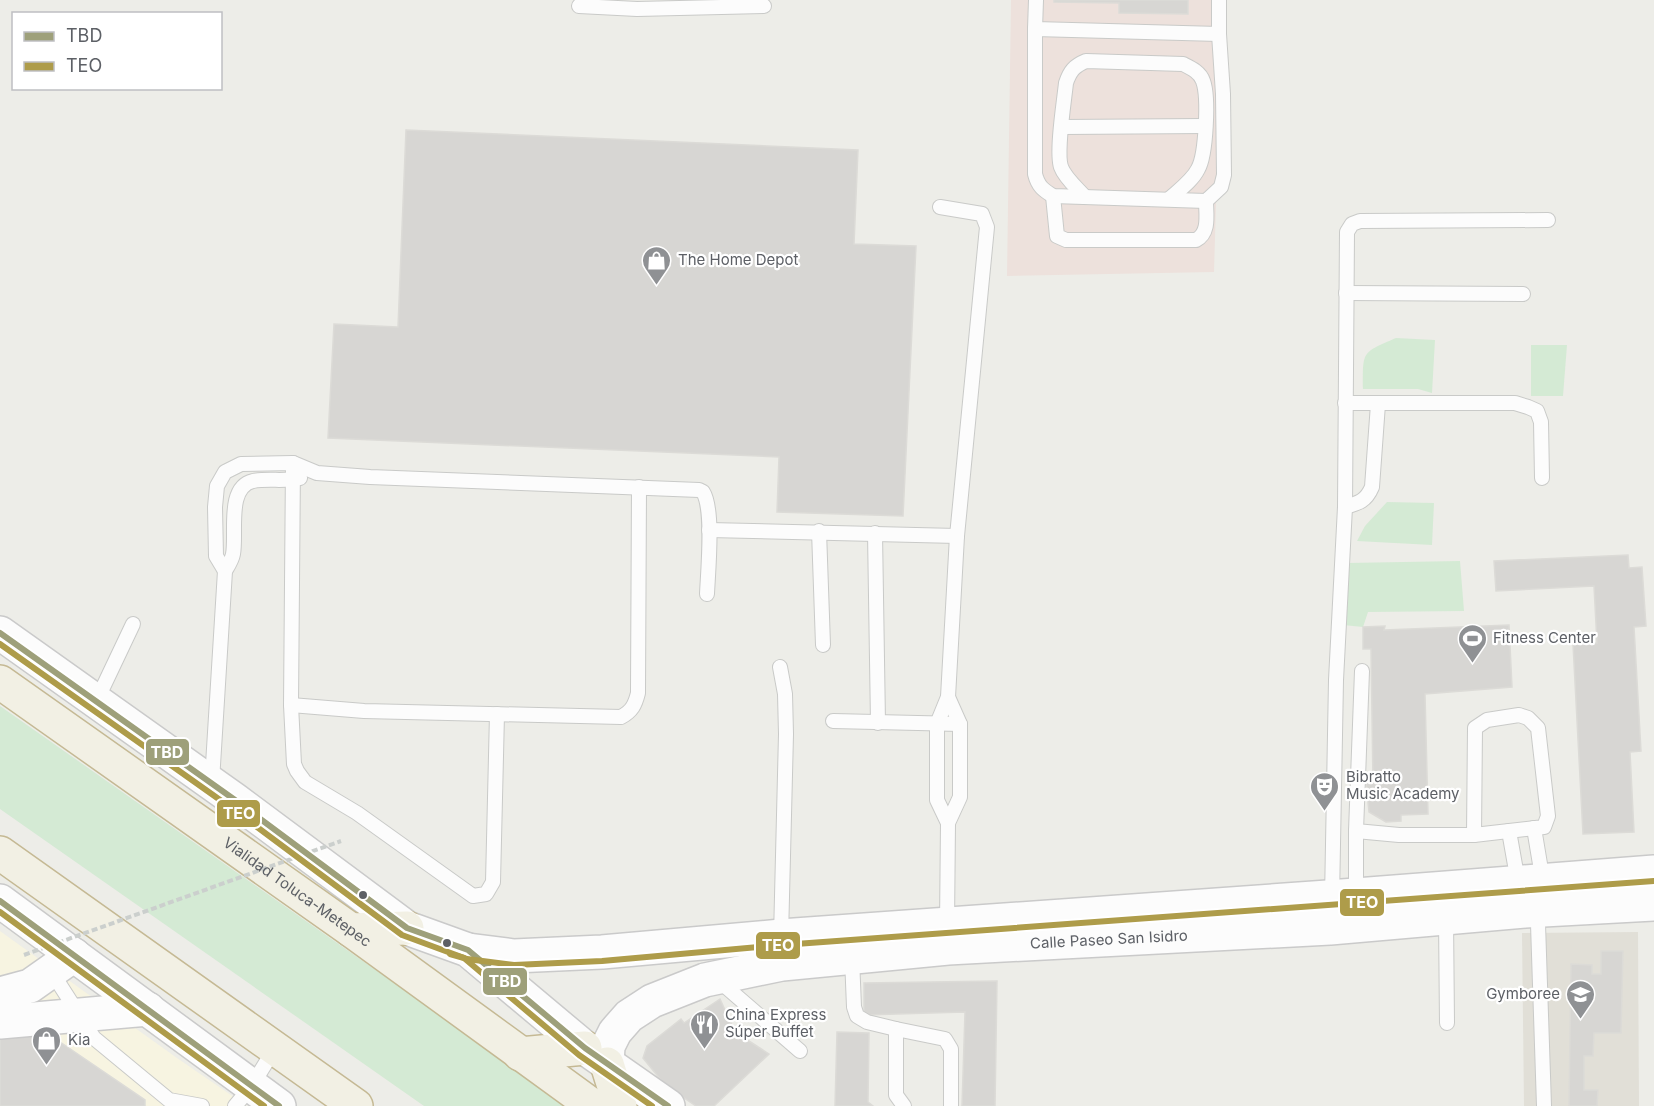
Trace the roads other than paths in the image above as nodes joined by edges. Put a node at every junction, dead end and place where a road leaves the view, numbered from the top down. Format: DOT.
graph roads {
  1 [pos="1036,0"];
  2 [pos="1219,0"];
  3 [pos="638,5"];
  4 [pos="674,5"];
  5 [pos="579,6"];
  6 [pos="764,6"];
  7 [pos="1035,29"];
  8 [pos="1219,34"];
  9 [pos="1205,126"];
  10 [pos="1062,127"];
  11 [pos="1053,196"];
  12 [pos="1085,196"];
  13 [pos="1169,199"];
  14 [pos="1206,201"];
  15 [pos="940,207"];
  16 [pos="1548,220"];
  17 [pos="1346,293"];
  18 [pos="1522,294"];
  19 [pos="1345,403"];
  20 [pos="1378,404"];
  21 [pos="293,463"];
  22 [pos="317,473"];
  23 [pos="1542,478"];
  24 [pos="293,480"];
  25 [pos="639,488"];
  26 [pos="1345,507"];
  27 [pos="709,530"];
  28 [pos="819,531"];
  29 [pos="875,533"];
  30 [pos="957,536"];
  31 [pos="225,571"];
  32 [pos="707,594"];
  33 [pos="133,624"];
  34 [pos="0,633"];
  35 [pos="823,645"];
  36 [pos="780,667"];
  37 [pos="1362,671"];
  38 [pos="0,682"];
  39 [pos="948,697"];
  40 [pos="96,702"];
  41 [pos="291,705"];
  42 [pos="497,714"];
  43 [pos="832,721"];
  44 [pos="878,723"];
  45 [pos="938,724"];
  46 [pos="960,724"];
  47 [pos="212,784"];
  48 [pos="948,823"];
  49 [pos="1534,828"];
  50 [pos="1356,831"];
  51 [pos="1509,831"];
  52 [pos="1474,835"];
  53 [pos="0,853"];
  54 [pos="1654,872"];
  55 [pos="0,901"];
  56 [pos="1534,901"];
  57 [pos="1654,904"];
  58 [pos="1344,911"];
  59 [pos="1446,918"];
  60 [pos="407,928"];
  61 [pos="351,930"];
  62 [pos="948,936"];
  63 [pos="852,945"];
  64 [pos="468,950"];
  65 [pos="781,950"];
  66 [pos="50,961"];
  67 [pos="716,978"];
  68 [pos="0,994"];
  69 [pos="148,1009"];
  70 [pos="79,1015"];
  71 [pos="0,1022"];
  72 [pos="1447,1023"];
  73 [pos="896,1029"];
  74 [pos="275,1048"];
  75 [pos="800,1051"];
  76 [pos="520,1053"];
  77 [pos="596,1056"];
  78 [pos="243,1096"];
  79 [pos="202,1106"];
  80 [pos="279,1106"];
  81 [pos="356,1106"];
  82 [pos="593,1106"];
  83 [pos="620,1106"];
  84 [pos="668,1106"];
  85 [pos="904,1106"];
  86 [pos="951,1106"];
  87 [pos="1544,1106"];
  1 -- 7 [label="lane"];
  2 -- 8 [label="lane"];
  3 -- 4 [label="lane"];
  3 -- 5 [label="lane"];
  4 -- 6 [label="lane"];
  7 -- 8 [label="lane"];
  7 -- 11 [label="lane"];
  8 -- 14 [label="lane"];
  9 -- 10 [label="lane"];
  9 -- 10 [label="lane"];
  9 -- 13 [label="lane"];
  10 -- 12 [label="lane"];
  11 -- 12 [label="lane"];
  11 -- 14 [label="lane"];
  12 -- 13 [label="lane"];
  13 -- 14 [label="lane"];
  15 -- 30 [label="lane"];
  16 -- 17 [label="lane"];
  17 -- 18 [label="lane"];
  17 -- 19 [label="lane"];
  19 -- 20 [label="lane"];
  19 -- 26 [label="lane"];
  20 -- 23 [label="lane"];
  20 -- 26 [label="lane"];
  21 -- 22 [label="lane"];
  21 -- 24 [label="lane"];
  21 -- 31 [label="lane"];
  22 -- 24 [label="lane"];
  22 -- 25 [label="lane"];
  24 -- 31 [label="lane"];
  24 -- 41 [label="lane"];
  25 -- 27 [label="lane"];
  25 -- 42 [label="lane"];
  26 -- 58 [label="lane"];
  27 -- 28 [label="lane"];
  27 -- 32 [label="lane"];
  28 -- 29 [label="lane"];
  28 -- 35 [label="lane"];
  29 -- 30 [label="lane"];
  29 -- 44 [label="lane"];
  30 -- 39 [label="lane"];
  31 -- 47 [label="lane"];
  33 -- 40 [label="lane"];
  34 -- 40 [label="main road"];
  36 -- 65 [label="lane"];
  37 -- 50 [label="lane"];
  38 -- 61 [label="highway, Vialidad Toluca-Metepec"];
  39 -- 45 [label="lane"];
  39 -- 46 [label="lane"];
  40 -- 47 [label="main road"];
  41 -- 42 [label="lane"];
  41 -- 42 [label="lane"];
  43 -- 44 [label="lane"];
  44 -- 45 [label="lane"];
  45 -- 46 [label="lane"];
  45 -- 48 [label="lane"];
  46 -- 48 [label="lane"];
  47 -- 60 [label="main road"];
  48 -- 62 [label="lane"];
  49 -- 51 [label="lane"];
  49 -- 52 [label="lane"];
  49 -- 56 [label="lane"];
  50 -- 52 [label="lane"];
  50 -- 58 [label="lane"];
  51 -- 52 [label="lane"];
  51 -- 56 [label="lane"];
  53 -- 74 [label="highway"];
  54 -- 56 [label="main road, Calle Paseo San Isidro"];
  55 -- 66 [label="main road"];
  56 -- 57 [label="main road, Calle Paseo San Isidro"];
  56 -- 58 [label="main road, Calle Paseo San Isidro"];
  56 -- 59 [label="main road, Calle Paseo San Isidro"];
  56 -- 87 [label="lane"];
  58 -- 59 [label="main road, Calle Paseo San Isidro"];
  58 -- 62 [label="main road, Calle Paseo San Isidro"];
  59 -- 72 [label="lane"];
  60 -- 61 [label="highway"];
  60 -- 64 [label="main road"];
  61 -- 76 [label="highway, Vialidad Toluca-Metepec"];
  62 -- 63 [label="main road, Calle Paseo San Isidro"];
  63 -- 65 [label="main road, Calle Paseo San Isidro"];
  63 -- 73 [label="lane"];
  64 -- 65 [label="main road, Calle Paseo San Isidro"];
  64 -- 77 [label="main road"];
  65 -- 67 [label="main road, Calle Paseo San Isidro"];
  66 -- 68 [label="main road"];
  66 -- 69 [label="main road"];
  66 -- 70 [label="lane"];
  67 -- 75 [label="lane"];
  67 -- 77 [label="main road, Calle Paseo San Isidro"];
  69 -- 70 [label="main road"];
  69 -- 78 [label="main road"];
  70 -- 71 [label="main road"];
  70 -- 79 [label="lane"];
  73 -- 85 [label="lane"];
  73 -- 86 [label="lane"];
  74 -- 78 [label="lane"];
  74 -- 81 [label="highway"];
  76 -- 77 [label="highway"];
  76 -- 82 [label="highway, Vialidad Toluca-Metepec"];
  77 -- 83 [label="highway"];
  77 -- 84 [label="main road"];
  78 -- 80 [label="main road"];
}
